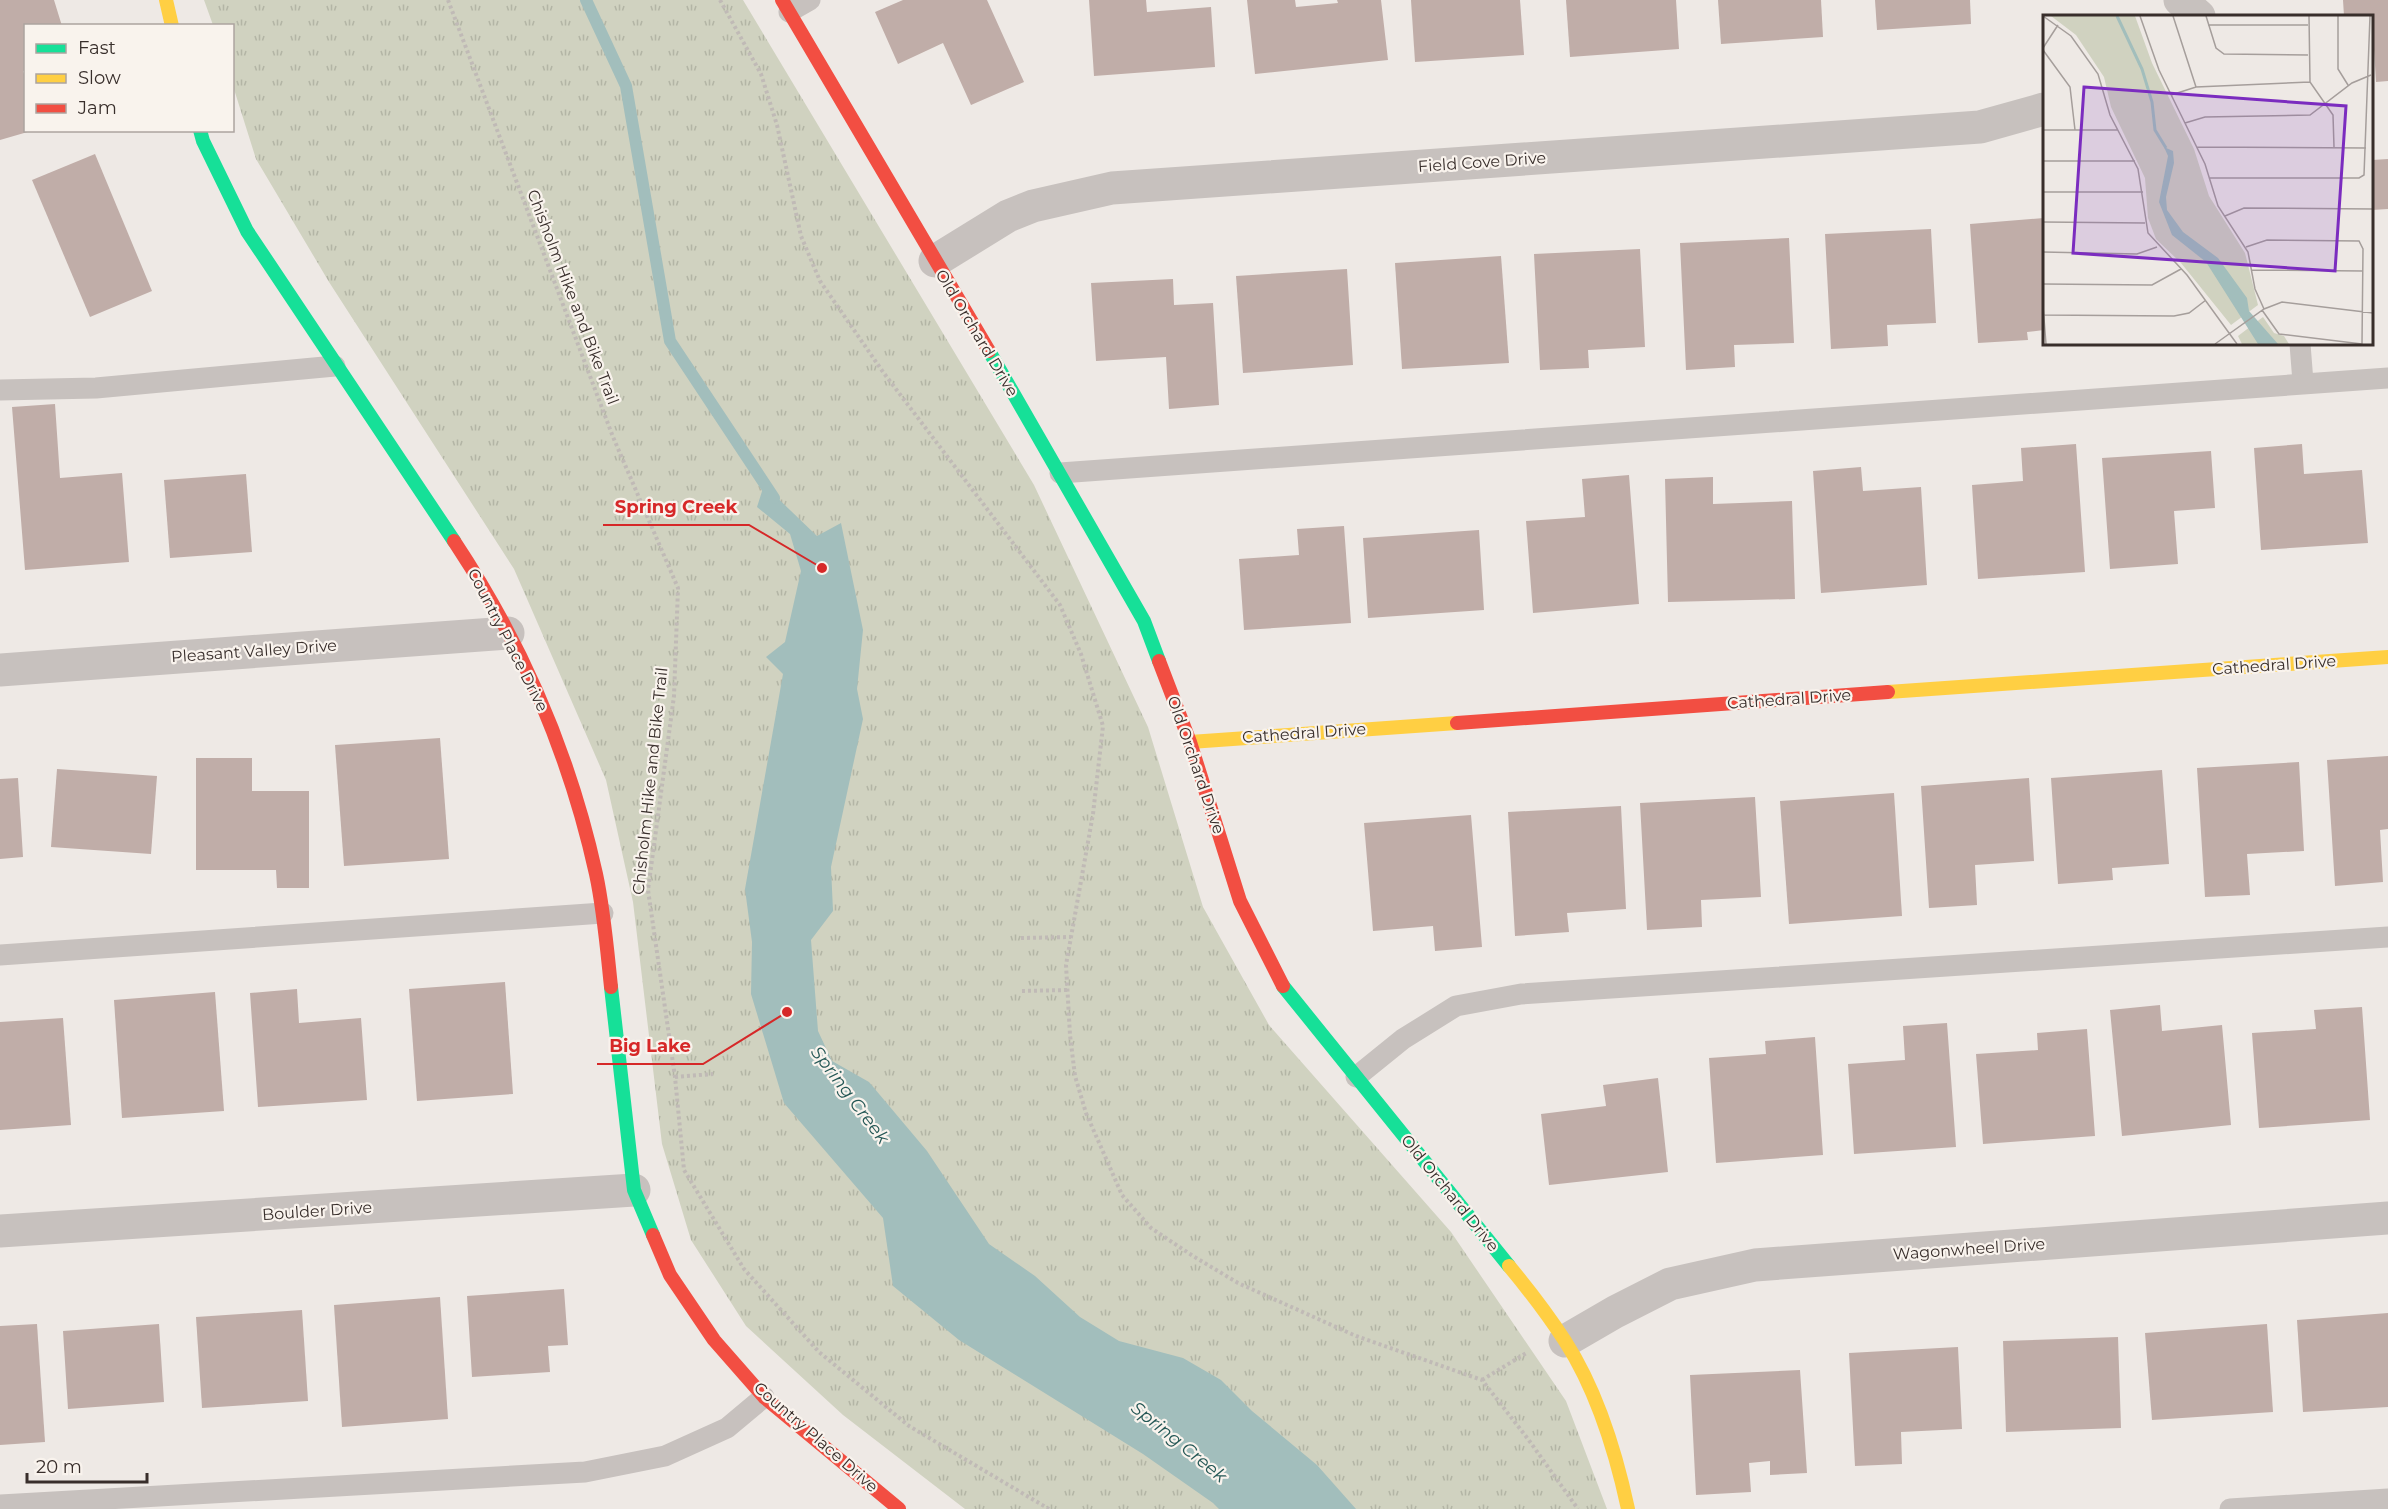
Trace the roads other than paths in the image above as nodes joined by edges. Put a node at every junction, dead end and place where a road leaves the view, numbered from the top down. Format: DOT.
graph roads {
  1 [pos="166,0"];
  2 [pos="810,0"];
  3 [pos="2180,0"];
  4 [pos="2218,0"];
  5 [pos="786,6"];
  6 [pos="2199,15"];
  7 [pos="2201,15"];
  8 [pos="172,24"];
  9 [pos="2043,109"];
  10 [pos="201,132"];
  11 [pos="935,261"];
  12 [pos="2301,345"];
  13 [pos="336,366"];
  14 [pos="2388,378"];
  15 [pos="2303,382"];
  16 [pos="0,390"];
  17 [pos="1060,473"];
  18 [pos="508,633"];
  19 [pos="2388,657"];
  20 [pos="0,670"];
  21 [pos="1190,742"];
  22 [pos="603,913"];
  23 [pos="2388,937"];
  24 [pos="0,955"];
  25 [pos="1356,1077"];
  26 [pos="634,1190"];
  27 [pos="2388,1218"];
  28 [pos="0,1231"];
  29 [pos="1563,1338"];
  30 [pos="764,1397"];
  31 [pos="2388,1499"];
  32 [pos="0,1505"];
  33 [pos="899,1509"];
  34 [pos="1628,1509"];
  35 [pos="2230,1509"];
  1 -- 8 [label="street"];
  2 -- 5 [label="lane"];
  3 -- 6 [label="street"];
  4 -- 7 [label="street"];
  5 -- 11 [label="street, Old Orchard Drive"];
  9 -- 11 [label="street, Field Cove Drive"];
  10 -- 13 [label="street, Country Place Drive"];
  11 -- 17 [label="street, Old Orchard Drive"];
  12 -- 15 [label="lane"];
  13 -- 16 [label="lane"];
  13 -- 18 [label="street, Country Place Drive"];
  14 -- 15 [label="lane"];
  15 -- 17 [label="lane"];
  17 -- 21 [label="street, Old Orchard Drive"];
  18 -- 20 [label="street, Pleasant Valley Drive"];
  18 -- 22 [label="street, Country Place Drive"];
  19 -- 21 [label="street, Cathedral Drive"];
  21 -- 25 [label="street, Old Orchard Drive"];
  22 -- 24 [label="lane"];
  22 -- 26 [label="street, Country Place Drive"];
  23 -- 25 [label="lane"];
  25 -- 29 [label="street, Old Orchard Drive"];
  26 -- 28 [label="street, Boulder Drive"];
  26 -- 30 [label="street, Country Place Drive"];
  27 -- 29 [label="street, Wagonwheel Drive"];
  29 -- 34 [label="street, Old Orchard Drive"];
  30 -- 32 [label="lane"];
  30 -- 33 [label="street, Country Place Drive"];
  31 -- 35 [label="lane"];
}
